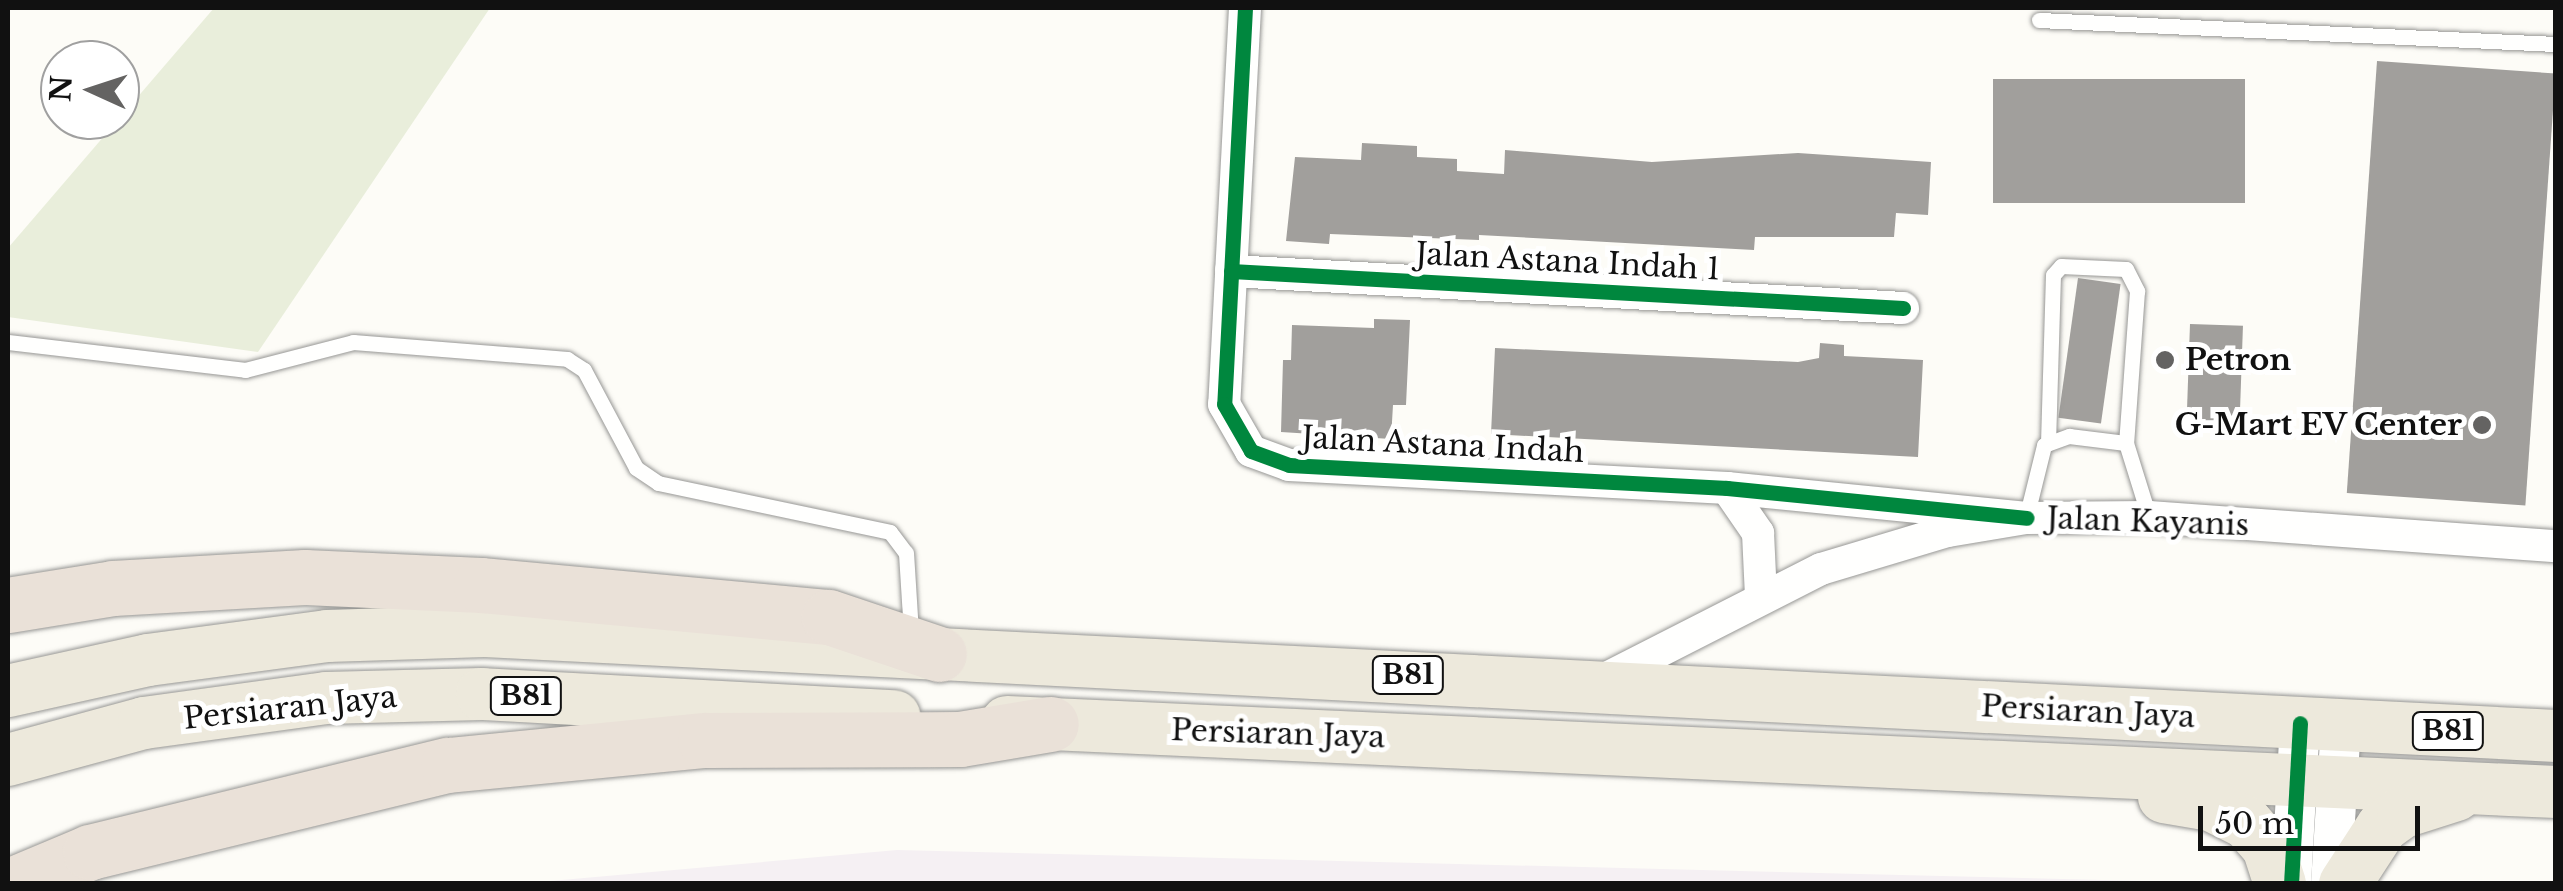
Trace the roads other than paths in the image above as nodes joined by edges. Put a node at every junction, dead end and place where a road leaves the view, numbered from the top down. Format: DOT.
graph roads {
  1 [pos="1245,8"];
  2 [pos="2039,20"];
  3 [pos="2556,44"];
  4 [pos="1231,272"];
  5 [pos="1903,308"];
  6 [pos="8,342"];
  7 [pos="2048,442"];
  8 [pos="2126,443"];
  9 [pos="1727,488"];
  10 [pos="2150,517"];
  11 [pos="2026,518"];
  12 [pos="2556,546"];
  13 [pos="1761,596"];
  14 [pos="8,605"];
  15 [pos="925,649"];
  16 [pos="1595,684"];
  17 [pos="8,691"];
  18 [pos="1051,724"];
  19 [pos="2320,724"];
  20 [pos="2556,736"];
  21 [pos="8,760"];
  22 [pos="1902,766"];
  23 [pos="2318,781"];
  24 [pos="2492,788"];
  25 [pos="2556,792"];
  26 [pos="14,884"];
  27 [pos="2280,884"];
  28 [pos="2290,884"];
  29 [pos="2332,884"];
  30 [pos="2345,884"];
  1 -- 4 [label="street, Jalan Astana Indah"];
  2 -- 3 [label="lane"];
  4 -- 5 [label="street, Jalan Astana Indah 1"];
  4 -- 9 [label="street, Jalan Astana Indah"];
  6 -- 15 [label="lane"];
  7 -- 8 [label="lane"];
  7 -- 8 [label="lane"];
  7 -- 11 [label="lane"];
  8 -- 10 [label="lane"];
  9 -- 11 [label="street, Jalan Astana Indah"];
  9 -- 13 [label="street"];
  10 -- 11 [label="street, Jalan Kayanis"];
  10 -- 12 [label="street, Jalan Kayanis"];
  11 -- 13 [label="street, Jalan Kayanis"];
  13 -- 16 [label="street, Jalan Kayanis"];
  14 -- 15 [label="highway"];
  15 -- 16 [label="main road, Persiaran Jaya / B81"];
  15 -- 17 [label="main road, Persiaran Jaya / B81"];
  16 -- 19 [label="main road, Persiaran Jaya / B81"];
  18 -- 21 [label="main road, Persiaran Jaya / B81"];
  18 -- 22 [label="main road, Persiaran Jaya / B81"];
  18 -- 26 [label="highway"];
  19 -- 20 [label="main road, Persiaran Jaya / B81"];
  19 -- 23 [label="street"];
  22 -- 23 [label="main road, Persiaran Jaya / B81"];
  22 -- 27 [label="main road"];
  23 -- 24 [label="main road, Persiaran Jaya / B81"];
  23 -- 28 [label="street"];
  23 -- 29 [label="street"];
  24 -- 25 [label="main road, Persiaran Jaya / B81"];
  24 -- 30 [label="main road"];
}
